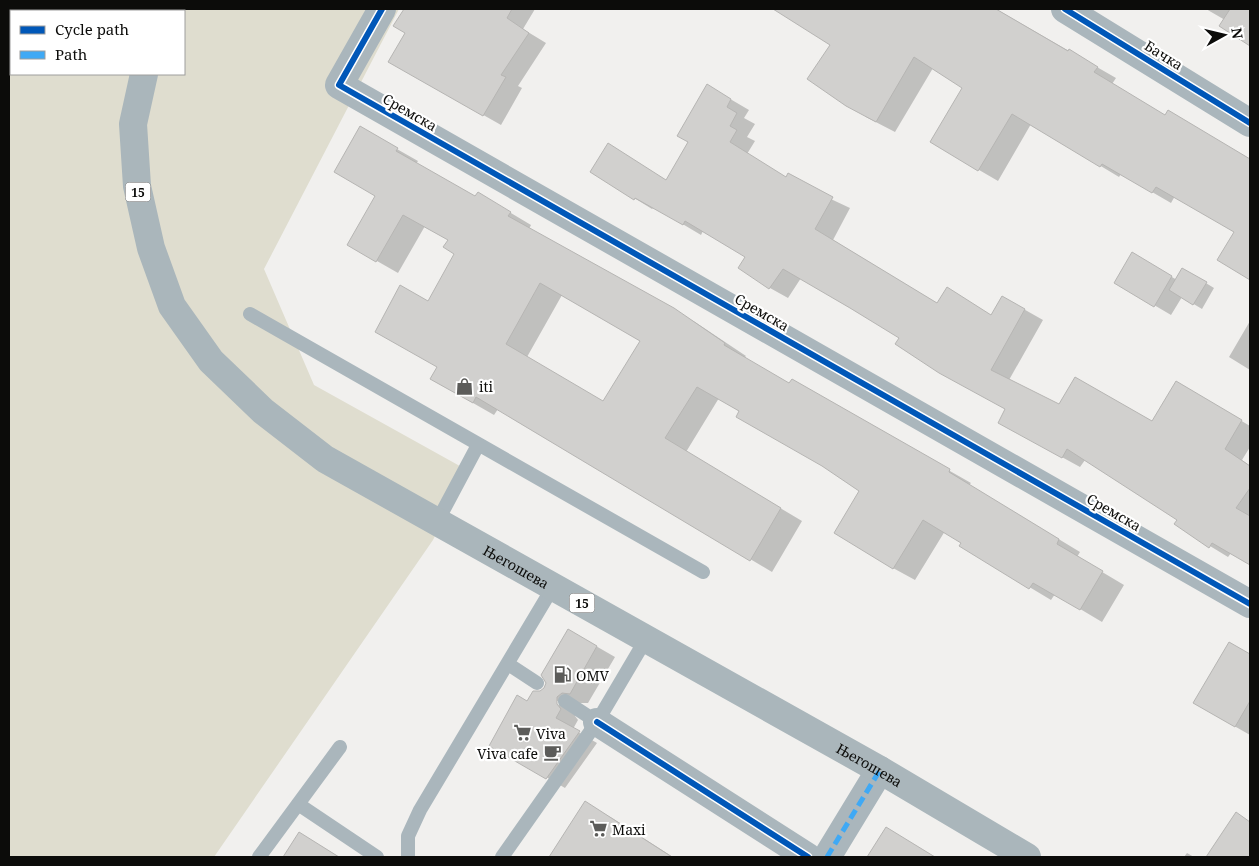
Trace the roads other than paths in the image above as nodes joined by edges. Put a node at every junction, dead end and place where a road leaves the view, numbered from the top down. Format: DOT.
graph roads {
  1 [pos="382,9"];
  2 [pos="1065,9"];
  3 [pos="144,75"];
  4 [pos="1250,123"];
  5 [pos="250,314"];
  6 [pos="478,445"];
  7 [pos="437,522"];
  8 [pos="703,572"];
  9 [pos="554,587"];
  10 [pos="1250,604"];
  11 [pos="646,639"];
  12 [pos="508,664"];
  13 [pos="537,683"];
  14 [pos="565,701"];
  15 [pos="597,722"];
  16 [pos="340,747"];
  17 [pos="880,770"];
  18 [pos="298,804"];
  19 [pos="259,857"];
  20 [pos="377,857"];
  21 [pos="408,857"];
  22 [pos="502,857"];
  23 [pos="808,857"];
  24 [pos="827,857"];
  25 [pos="1027,857"];
  1 -- 10 [label="street, Сремска"];
  2 -- 4 [label="street, Бачка"];
  3 -- 7 [label="main road, Његошева / 15"];
  5 -- 6 [label="lane"];
  6 -- 7 [label="lane"];
  6 -- 8 [label="lane"];
  7 -- 9 [label="main road, Његошева / 15"];
  9 -- 11 [label="main road, Његошева / 15"];
  9 -- 12 [label="lane"];
  11 -- 15 [label="lane"];
  11 -- 17 [label="main road, Његошева / 15"];
  12 -- 13 [label="lane"];
  12 -- 21 [label="lane"];
  14 -- 15 [label="lane"];
  15 -- 22 [label="lane"];
  15 -- 23 [label="street"];
  16 -- 18 [label="lane"];
  17 -- 24 [label="street"];
  17 -- 25 [label="main road, Његошева / 15"];
  18 -- 19 [label="lane"];
  18 -- 20 [label="lane"];
}
